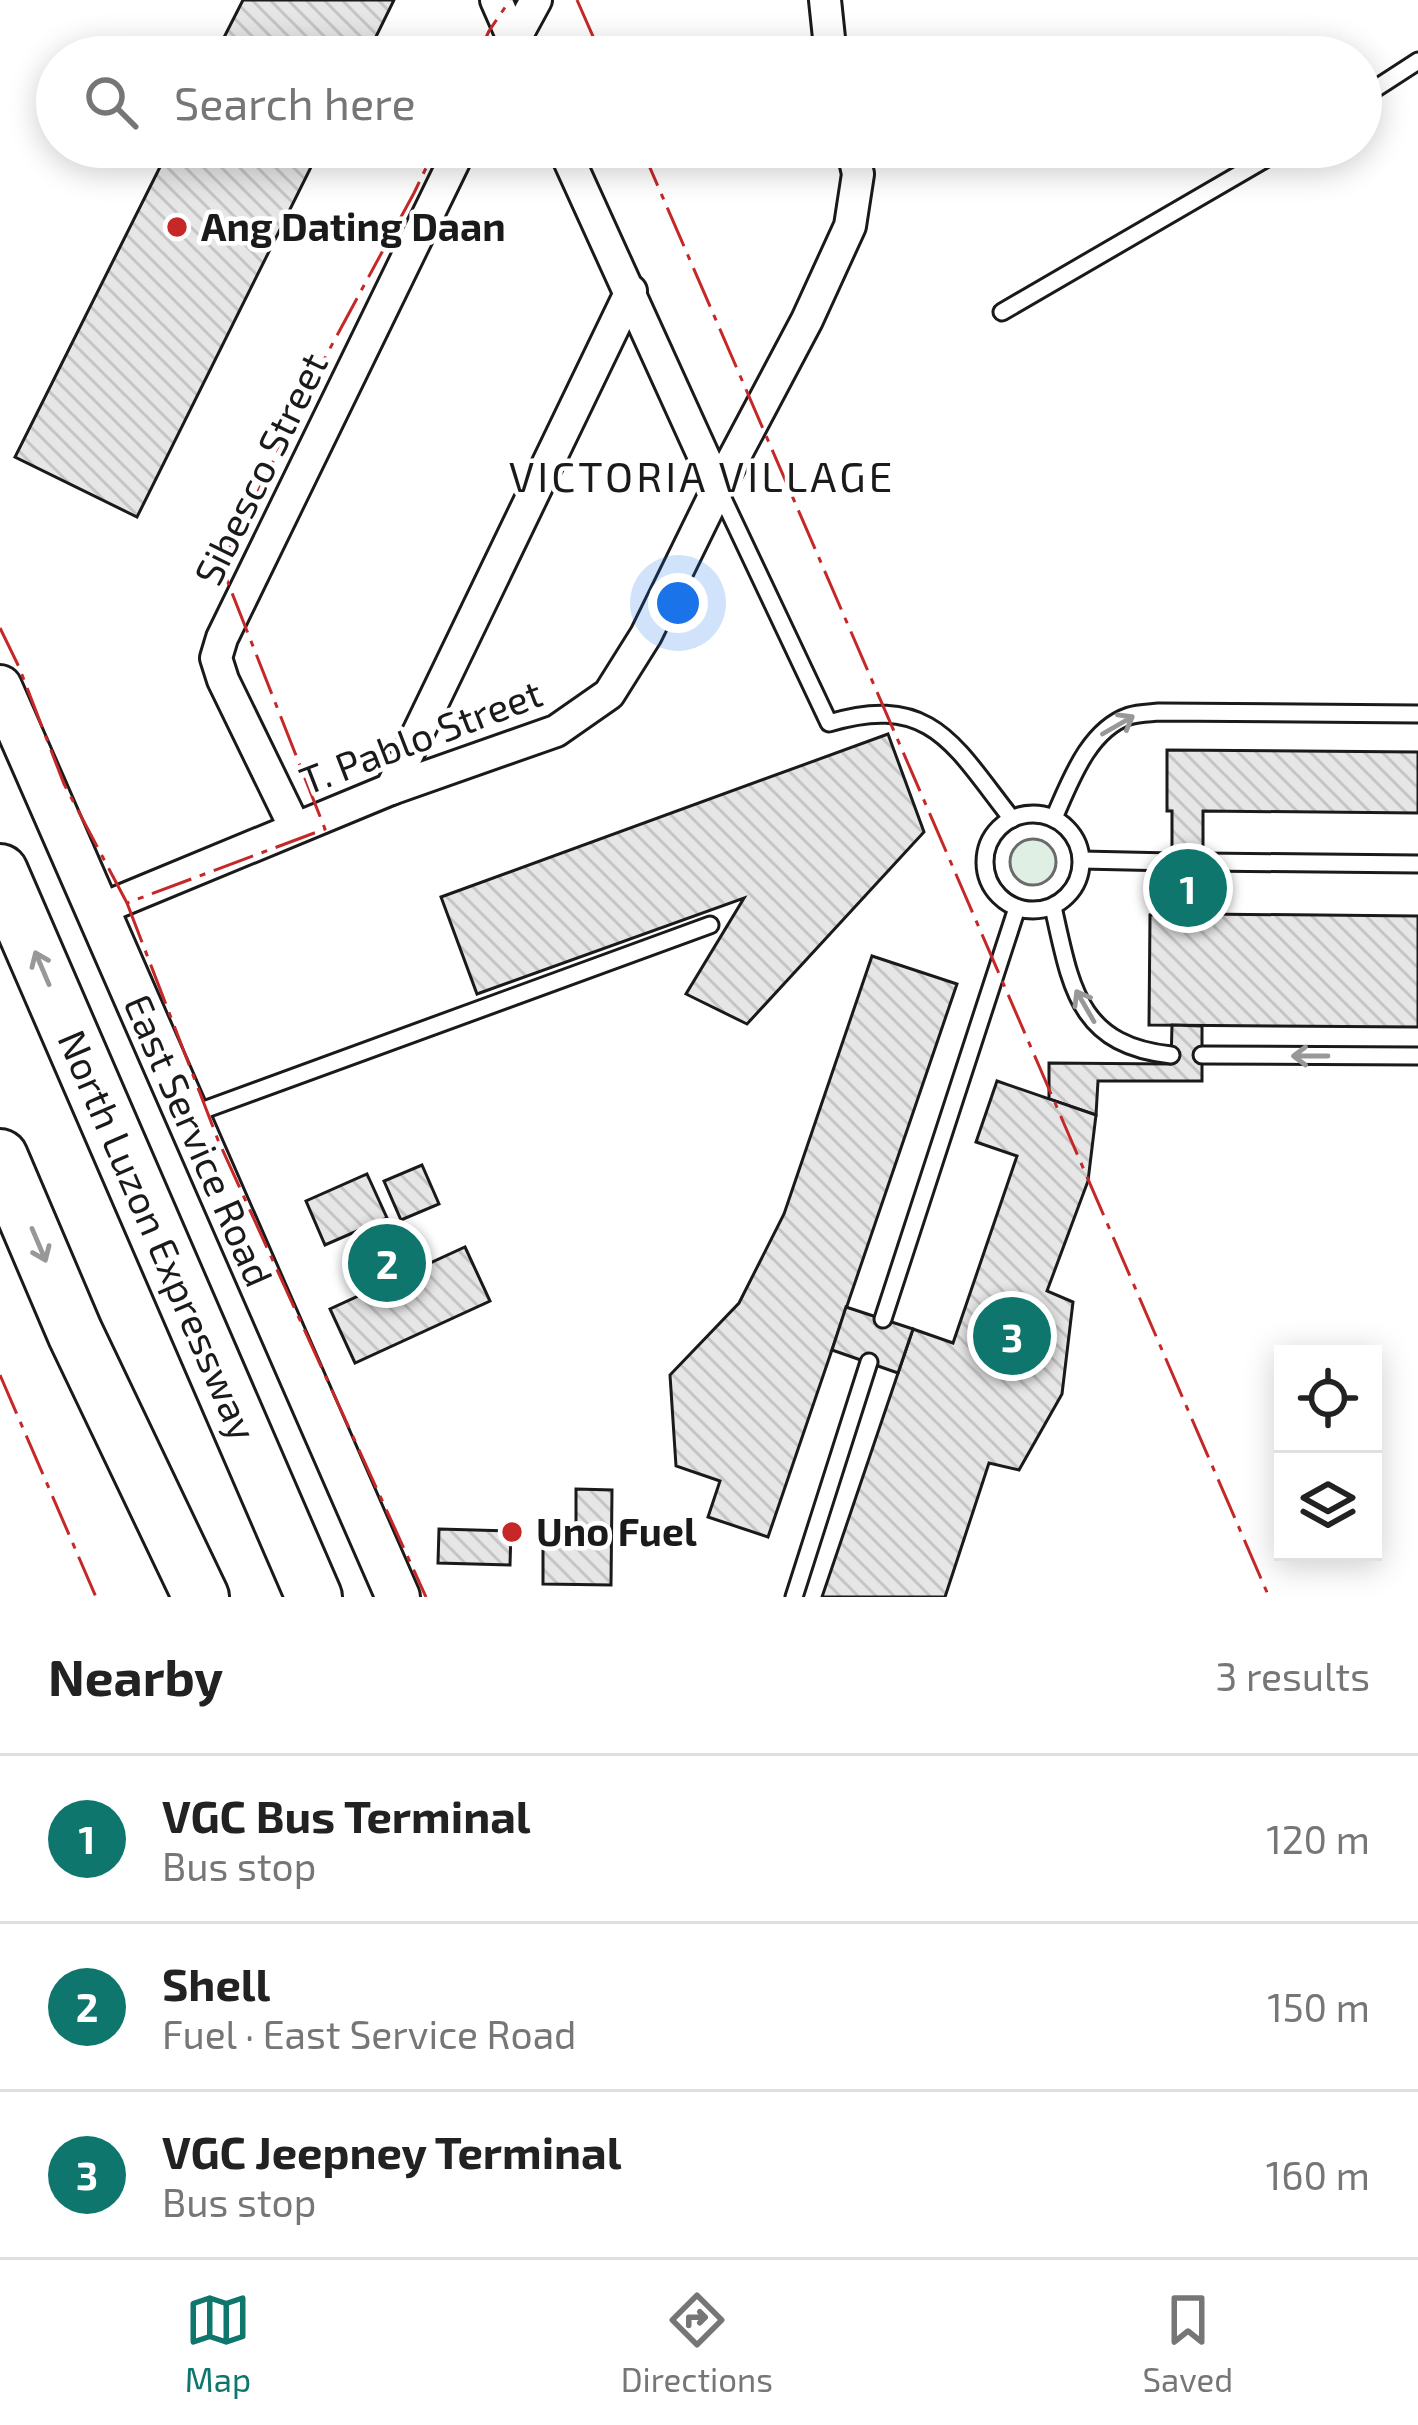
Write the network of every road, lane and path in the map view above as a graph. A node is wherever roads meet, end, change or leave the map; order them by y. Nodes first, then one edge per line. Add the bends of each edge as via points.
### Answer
1 (496, 0) edge
2 (536, 0) edge
3 (825, 0) edge
4 (508, 36) edge
5 (520, 36) edge
6 (829, 36) edge
7 (1418, 61) edge
8 (1382, 84) edge
9 (451, 168) edge
10 (573, 168) edge
11 (857, 168) edge
12 (1250, 168) edge
13 (631, 291) junction
14 (1003, 312) dead end
15 (718, 488) junction
16 (0, 687) edge
17 (1418, 714) edge
18 (391, 790) junction
19 (1054, 818) junction
20 (1012, 819) junction
21 (295, 828) junction
22 (1082, 860) junction
23 (1172, 862) dead end
24 (1203, 862) dead end
25 (1418, 864) edge
26 (0, 872) edge
27 (1053, 907) junction
28 (1017, 908) junction
29 (96, 910) junction
30 (710, 926) dead end
31 (1172, 1055) dead end
32 (1202, 1055) dead end
33 (1418, 1056) edge
34 (188, 1116) junction
35 (0, 1157) edge
36 (883, 1319) dead end
37 (75, 1333) junction
38 (868, 1362) dead end
39 (312, 1590) edge
40 (170, 1597) edge
41 (201, 1597) edge
42 (398, 1597) edge
43 (794, 1597) edge

1 - 4 street
2 - 5 street
3 - 6 street
7 - 8 lane
9 - 21 street, Sibesco Street via 216,658
10 - 13 street
11 - 15 street, T. Pablo Street via 850,226
12 - 14 lane
13 - 15 street
13 - 18 street
15 - 18 street, T. Pablo Street via 609,694 556,731
15 - 20 lane via 830,723 893,712 918,720 944,736
16 - 29 main road, East Service Road
19 -> 17 lane via 1089,748 1130,715
18 - 21 street, T. Pablo Street
19 - 20 lane
19 - 22 lane via 1069,829
20 - 28 lane via 985,857 992,888
21 - 29 street, T. Pablo Street
22 - 23 lane
22 - 27 lane via 1075,888
24 - 25 lane
39 -> 26 highway, North Luzon Expressway
27 - 28 lane
31 -> 27 lane via 1143,1052 1096,1024 1068,972
28 - 36 lane
29 - 34 main road, East Service Road
30 - 34 lane
33 -> 32 lane
34 - 42 main road, East Service Road
35 -> 37 highway
37 - 40 highway
37 - 41 highway
38 - 43 lane

